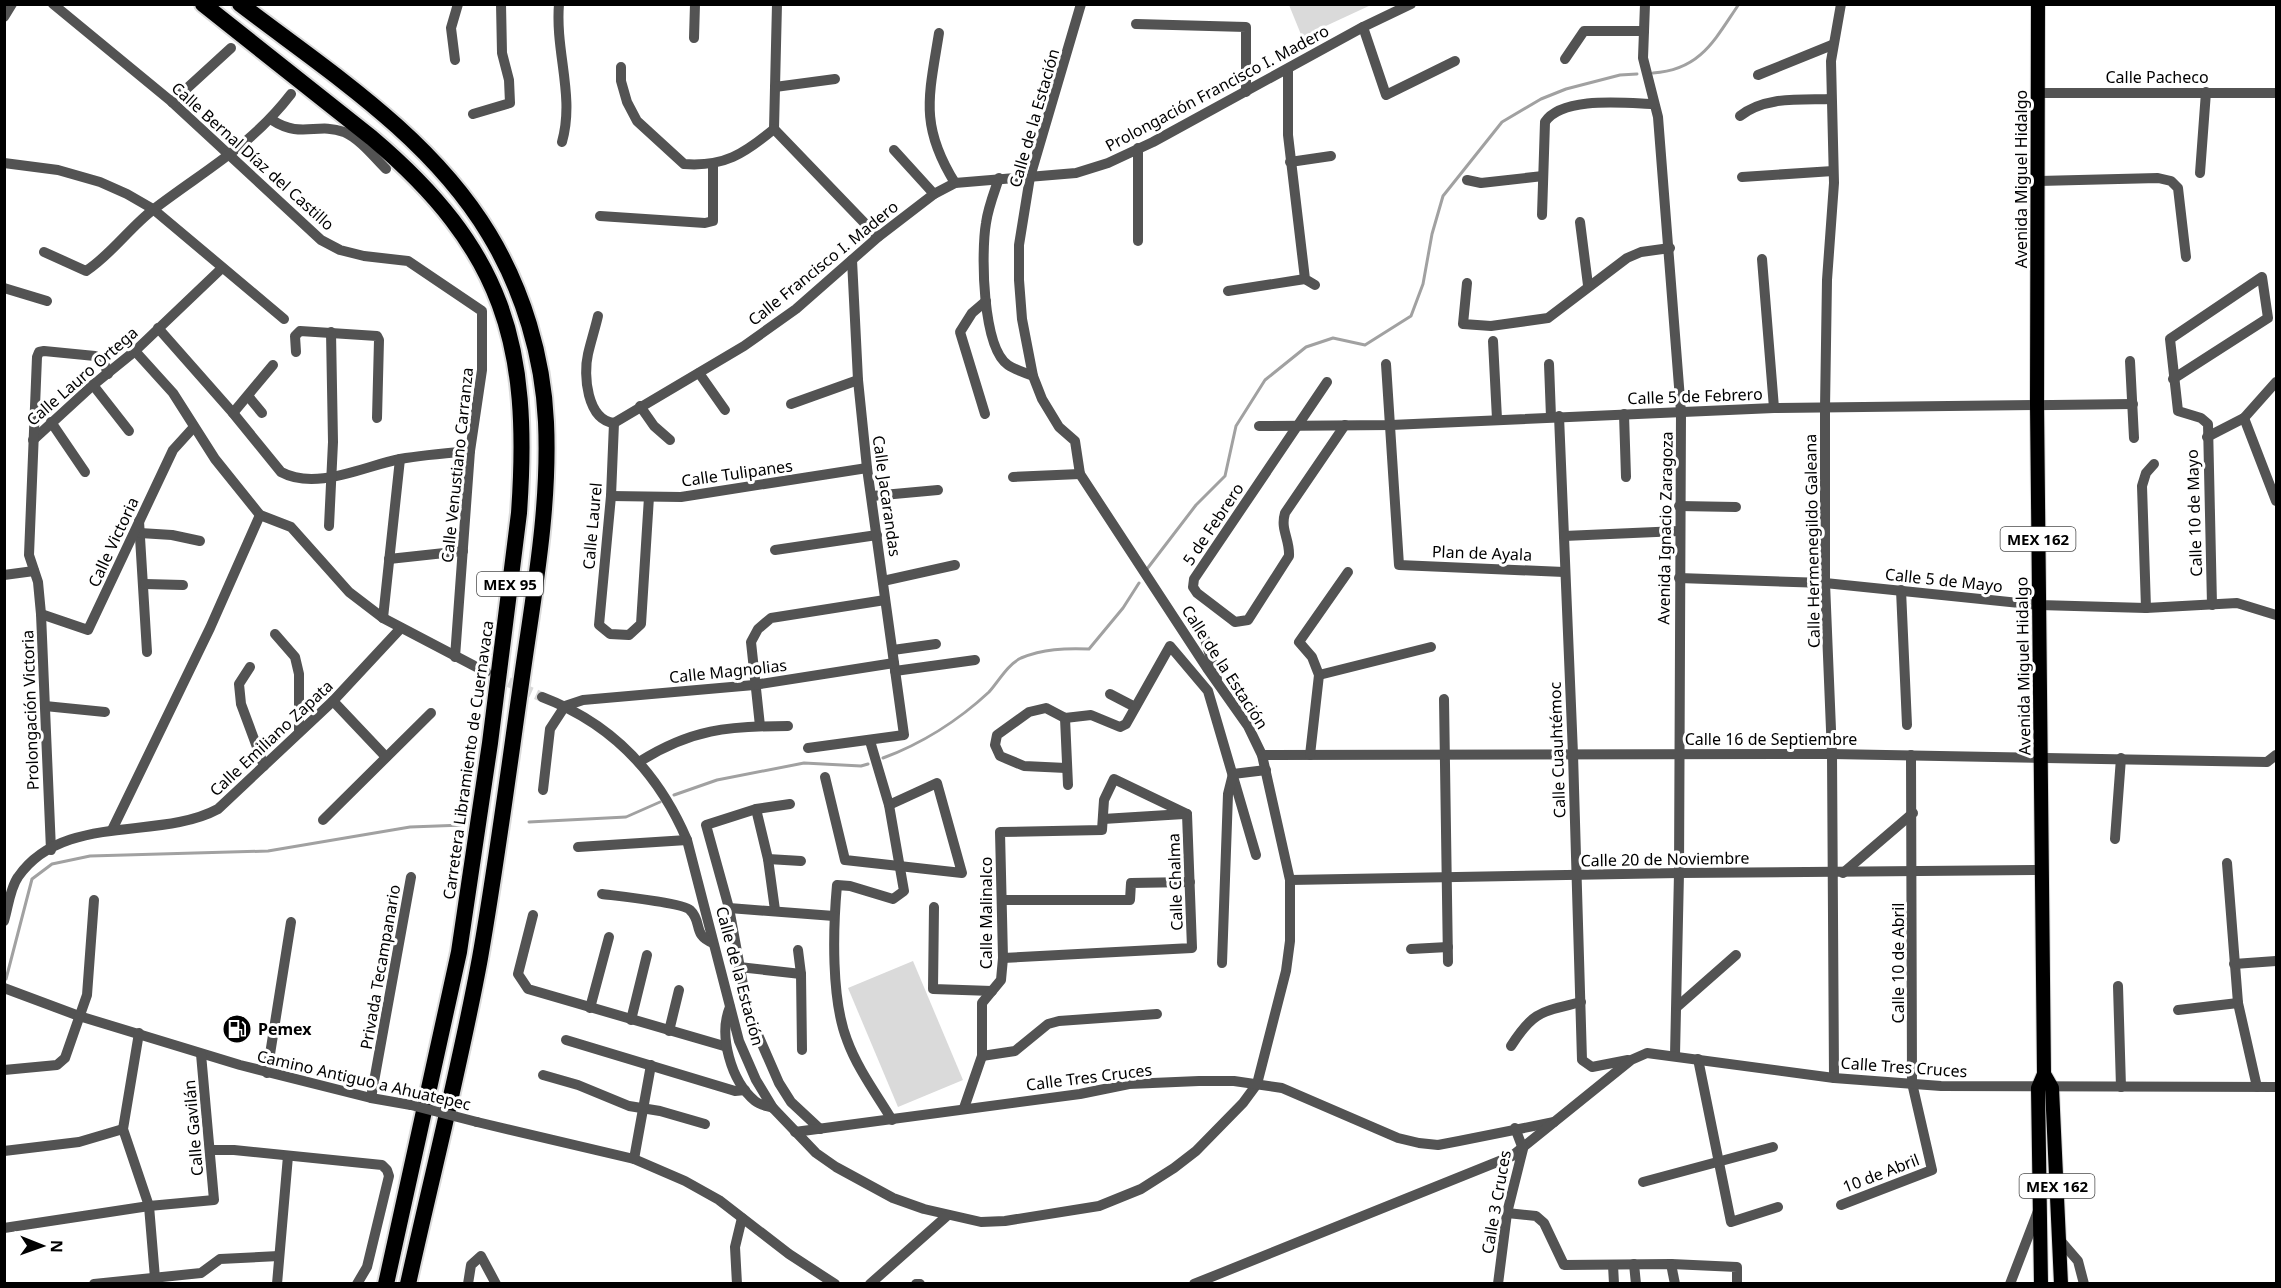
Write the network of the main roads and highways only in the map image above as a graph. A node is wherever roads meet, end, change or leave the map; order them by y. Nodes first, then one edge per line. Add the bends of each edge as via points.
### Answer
1 (203, 4) edge
2 (240, 4) edge
3 (2038, 4) edge
4 (2045, 1088) junction
5 (386, 1284) edge
6 (408, 1284) edge
7 (2041, 1284) edge
8 (2061, 1284) edge

1 - 5 highway, Carretera Libramiento de Cuernavaca / MEX 95 via 372,138 446,209 496,294 508,324 519,379 519,513 471,873 451,994
2 - 6 highway, MEX 95 via 413,140 464,198 489,233 516,288 541,374 546,421 544,516 512,745 480,957
3 - 4 main road, Avenida Miguel Hidalgo / MEX 162 via 2037,404
4 - 7 main road, Avenida Miguel Hidalgo / MEX 162
4 - 8 main road, Avenida Miguel Hidalgo / MEX 162

